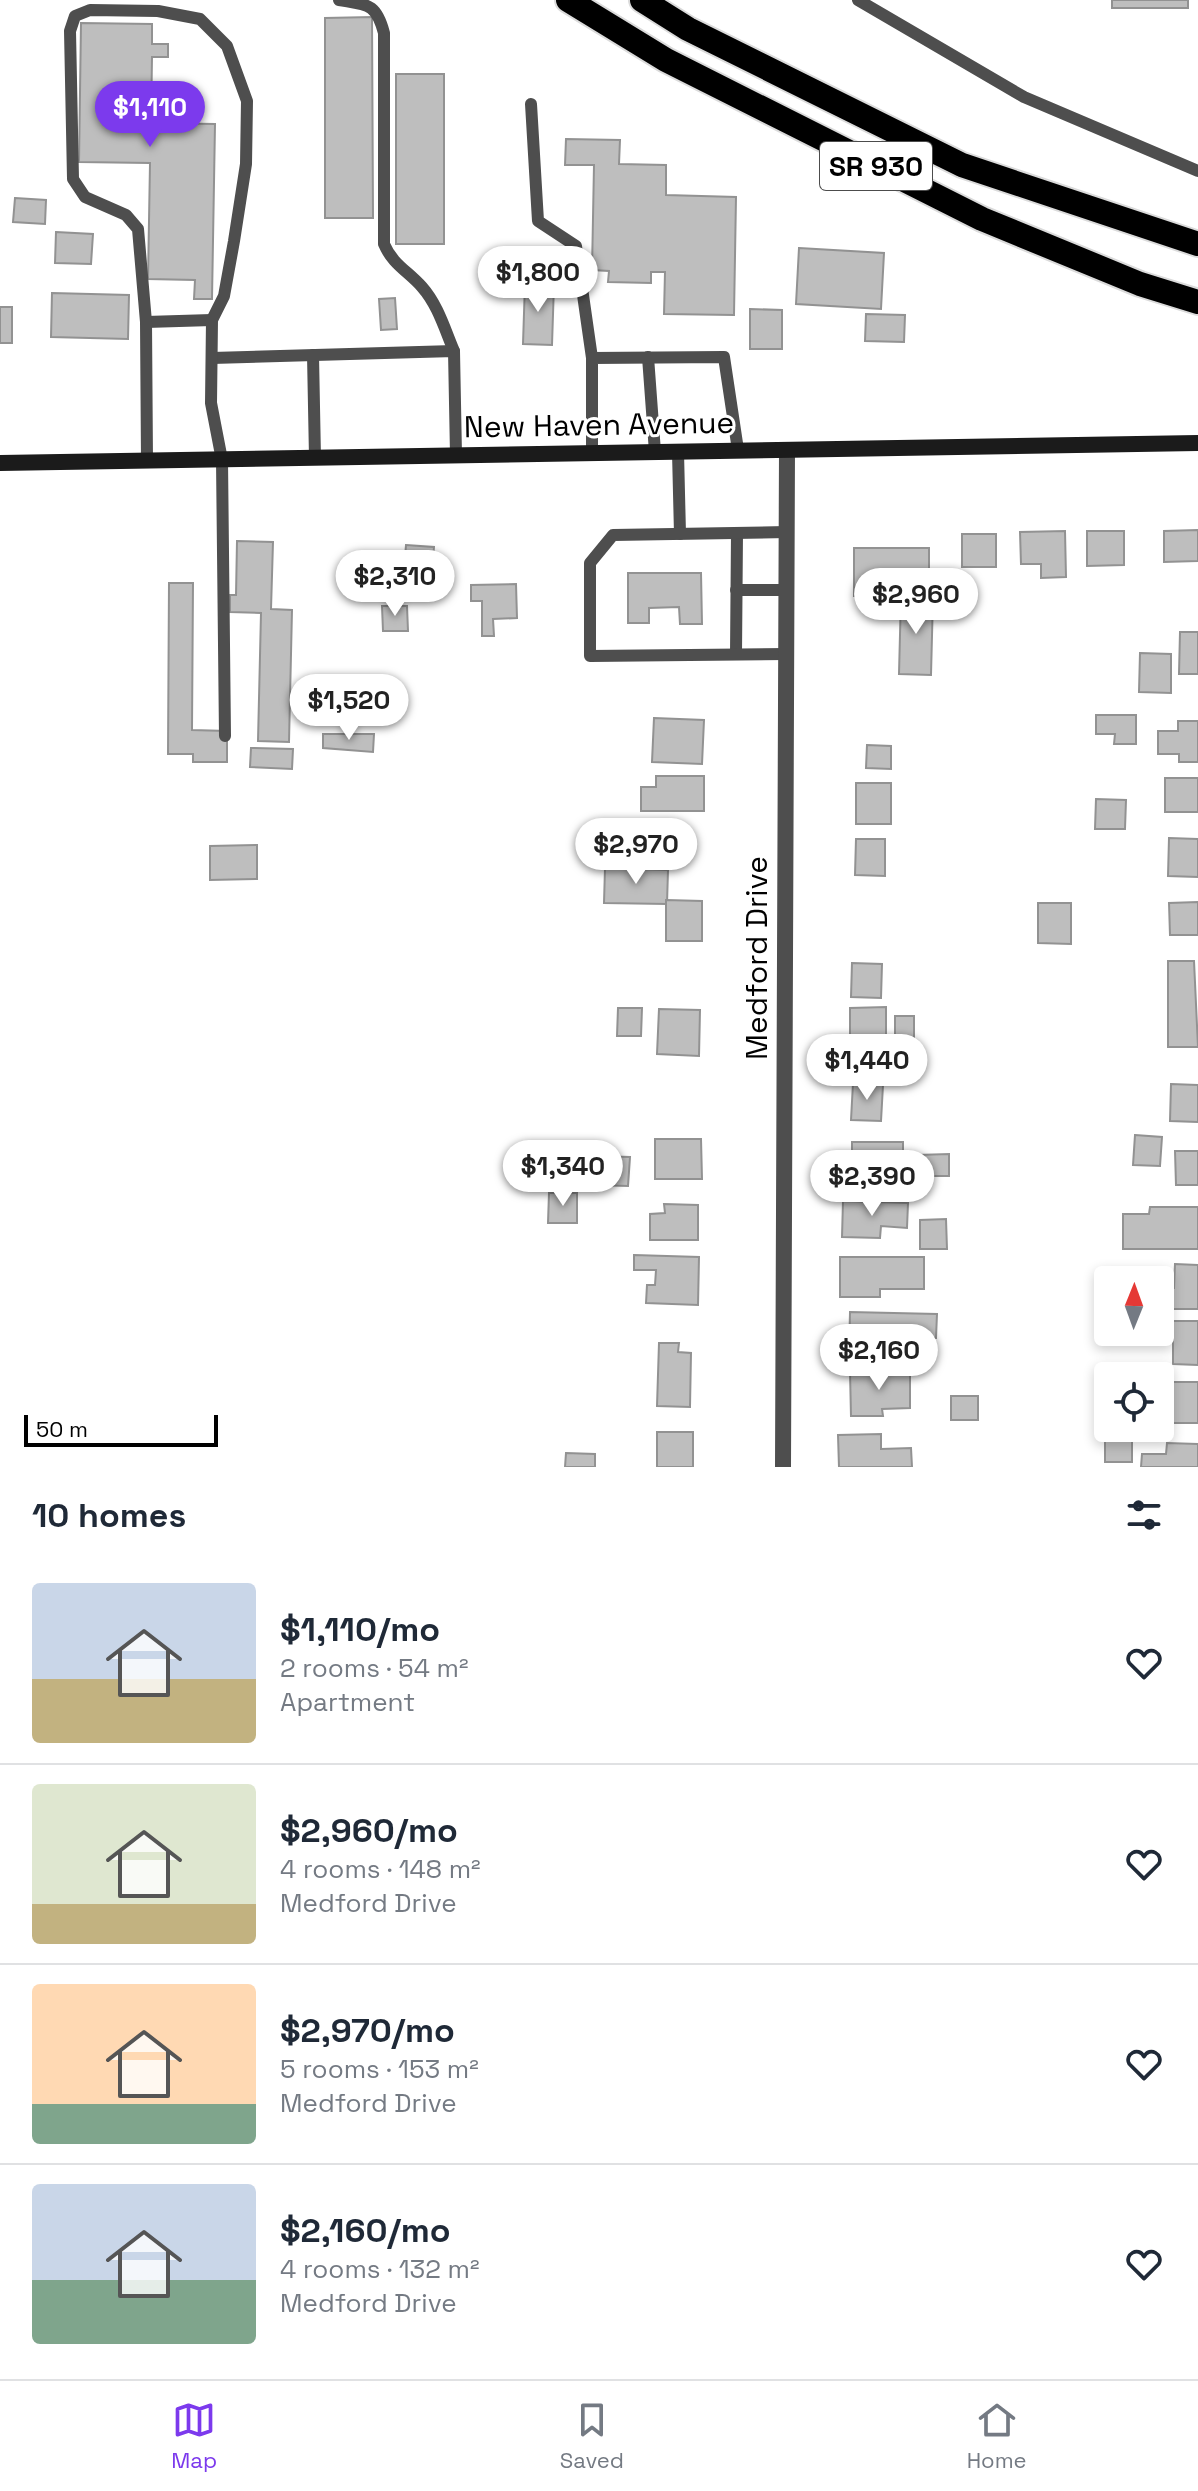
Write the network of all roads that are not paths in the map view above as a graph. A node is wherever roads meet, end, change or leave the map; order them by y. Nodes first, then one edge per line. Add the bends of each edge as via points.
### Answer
1 (339, 0) edge
2 (568, 0) edge
3 (642, 0) edge
4 (859, 0) edge
5 (531, 104) dead end
6 (1198, 171) edge
7 (1198, 244) edge
8 (1198, 302) edge
9 (212, 320) junction
10 (146, 322) junction
11 (454, 351) junction
12 (313, 355) junction
13 (648, 357) junction
14 (212, 358) junction
15 (592, 358) junction
16 (1198, 443) edge
17 (738, 450) junction
18 (787, 450) junction
19 (655, 452) junction
20 (678, 452) junction
21 (592, 453) junction
22 (456, 455) junction
23 (315, 458) junction
24 (222, 460) junction
25 (147, 461) junction
26 (0, 463) edge
27 (787, 532) junction
28 (737, 533) junction
29 (680, 534) junction
30 (736, 590) junction
31 (786, 590) junction
32 (736, 654) junction
33 (786, 654) junction
34 (225, 736) dead end
35 (783, 1467) edge

1 - 11 lane via 367,4 379,13 384,33 384,244 391,261 422,287
2 - 8 highway, SR 930 via 666,60 982,219 1140,284
3 - 7 highway, SR 930 via 688,29 962,165
4 - 6 lane via 1024,97
5 - 15 lane via 538,221 576,246
9 - 10 lane
9 - 10 lane via 224,296 246,164 247,101 227,46 200,19 158,11 90,10 75,16 70,31 73,179 85,197 126,215 138,229
9 - 14 lane
10 - 25 lane
11 - 12 lane
11 - 22 lane
12 - 14 lane
12 - 23 lane
13 - 15 lane
13 - 17 lane via 724,357
13 - 19 lane
14 - 24 lane via 211,403
15 - 21 lane
16 - 18 street, New Haven Avenue
17 - 18 street, New Haven Avenue
17 - 20 street, New Haven Avenue
18 - 27 street, Medford Drive
19 - 20 street, New Haven Avenue
19 - 21 street, New Haven Avenue
20 - 29 lane
21 - 22 street, New Haven Avenue
22 - 23 street, New Haven Avenue
23 - 24 street, New Haven Avenue
24 - 25 street, New Haven Avenue
24 - 34 lane
25 - 26 street, New Haven Avenue
27 - 28 lane
27 - 31 street, Medford Drive
28 - 29 lane
28 - 30 lane
29 - 32 lane via 613,535 590,563 590,656
30 - 31 lane
30 - 32 lane
31 - 33 street, Medford Drive
32 - 33 lane
33 - 35 street, Medford Drive

